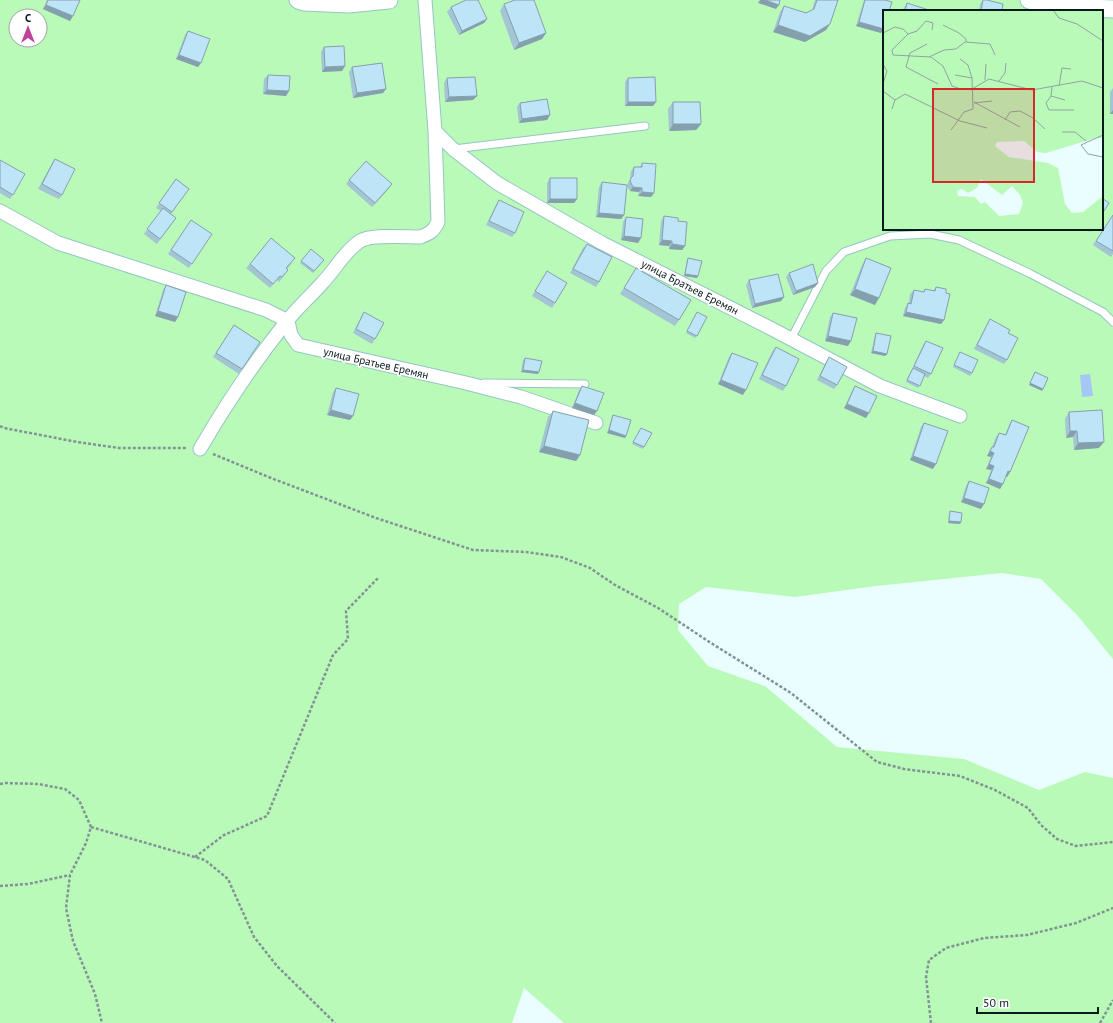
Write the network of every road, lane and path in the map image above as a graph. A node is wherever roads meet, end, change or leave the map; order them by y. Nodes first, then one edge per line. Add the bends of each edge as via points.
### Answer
1 (298, 0) edge
2 (389, 0) edge
3 (425, 0) edge
4 (1029, 0) edge
5 (1113, 9) edge
6 (645, 126) dead end
7 (436, 131) junction
8 (454, 149) junction
9 (0, 211) edge
10 (288, 320) junction
11 (1113, 322) edge
12 (791, 339) junction
13 (466, 382) junction
14 (585, 384) dead end
15 (960, 416) dead end
16 (596, 423) dead end
17 (0, 426) edge
18 (200, 449) junction
19 (378, 577) dead end
20 (0, 784) edge
21 (91, 827) junction
22 (1113, 842) edge
23 (195, 857) junction
24 (70, 875) junction
25 (0, 886) edge
26 (1113, 908) edge
27 (1113, 1000) edge
28 (102, 1023) edge
29 (335, 1023) edge
30 (931, 1023) edge
31 (1100, 1023) edge

1 - 2 street via 348,4
3 - 7 street
4 - 5 street
6 - 8 lane
7 - 8 street, улица Братьев Еремян
7 - 10 street via 438,222 435,229 420,237 372,237 361,240 345,254
8 - 12 street, улица Братьев Еремян via 497,183 602,243
9 - 10 street via 58,243 266,310
10 - 13 street, улица Братьев Еремян via 291,335 298,345
10 - 18 street via 254,364
11 - 12 lane via 1103,312 959,240 930,234 890,236 844,252 826,272
12 - 15 street, улица Братьев Еремян via 880,386
13 - 14 lane
13 - 16 street, улица Братьев Еремян via 521,397
17 - 18 path via 119,448
18 - 22 path via 376,518 473,550 526,552 561,557 590,568 791,692 877,762 904,769 960,776 995,790 1028,808 1041,825 1057,839 1076,846
19 - 23 path via 346,611 348,639 333,655 267,816 224,835
20 - 21 path via 38,784 65,789 79,800
21 - 23 path
21 - 24 path
23 - 29 path via 205,860 228,879 254,937 277,966
24 - 25 path via 28,884
24 - 28 path via 66,908 73,941 95,994
26 - 30 path via 1076,923 1027,935 984,938 946,948 929,960 926,977
27 - 31 path

